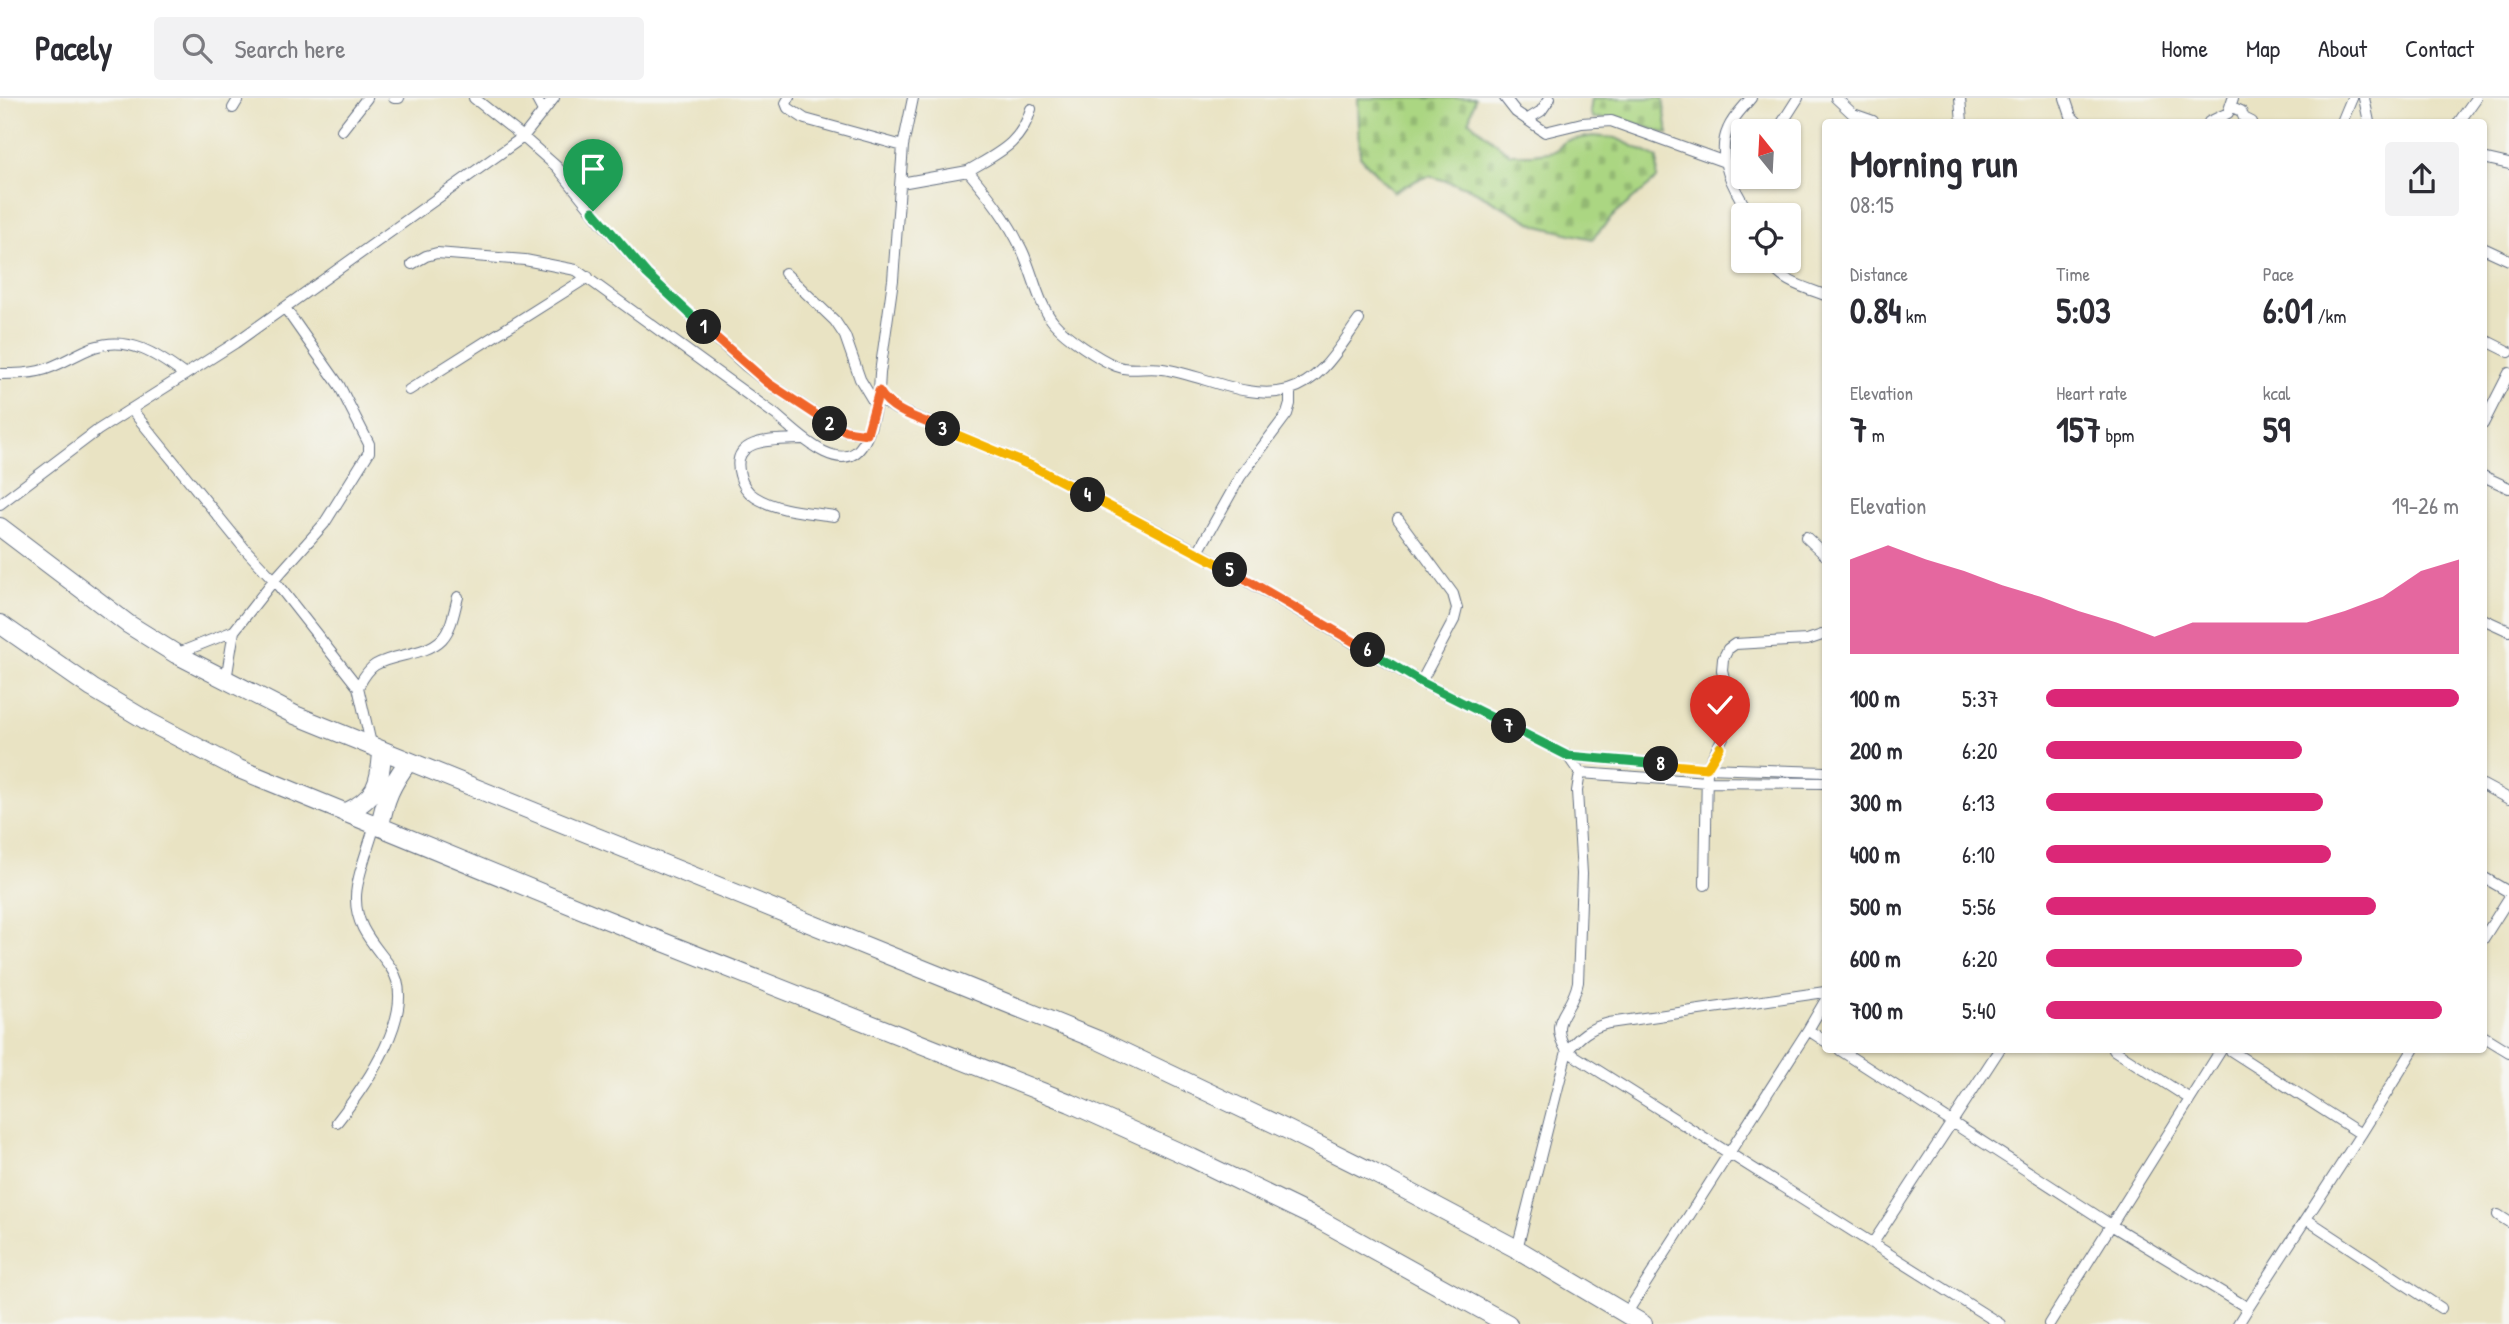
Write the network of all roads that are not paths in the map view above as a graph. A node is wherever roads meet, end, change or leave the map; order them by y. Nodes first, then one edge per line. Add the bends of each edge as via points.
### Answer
1 (239, 98) edge
2 (367, 98) edge
3 (474, 98) edge
4 (536, 98) edge
5 (554, 98) edge
6 (789, 98) edge
7 (913, 98) edge
8 (1505, 98) edge
9 (1550, 98) edge
10 (1751, 98) edge
11 (1798, 98) edge
12 (1836, 98) edge
13 (1960, 98) edge
14 (2066, 98) edge
15 (2352, 98) edge
16 (2364, 98) edge
17 (2476, 98) edge
18 (2232, 103) edge
19 (233, 108) dead end
20 (1031, 109) dead end
21 (543, 111) junction
22 (1528, 119) junction
23 (1785, 119) edge
24 (1867, 119) edge
25 (1962, 119) edge
26 (2074, 119) edge
27 (2217, 119) edge
28 (2246, 119) edge
29 (2343, 119) edge
30 (2368, 119) edge
31 (2461, 119) edge
32 (342, 130) dead end
33 (523, 137) junction
34 (903, 146) junction
35 (2487, 159) edge
36 (1724, 162) junction
37 (2509, 164) edge
38 (968, 171) junction
39 (901, 183) junction
40 (1743, 203) edge
41 (2487, 250) edge
42 (2509, 260) edge
43 (412, 264) dead end
44 (785, 273) dead end
45 (1780, 273) edge
46 (588, 277) junction
47 (1822, 294) edge
48 (285, 307) junction
49 (1359, 320) dead end
50 (2487, 341) edge
51 (2509, 352) edge
52 (2509, 373) edge
53 (0, 374) edge
54 (184, 375) junction
55 (409, 390) dead end
56 (1290, 390) junction
57 (879, 391) junction
58 (876, 404) junction
59 (131, 409) junction
60 (2487, 416) edge
61 (867, 434) junction
62 (802, 439) junction
63 (2487, 478) edge
64 (2509, 488) edge
65 (0, 503) edge
66 (834, 516) dead end
67 (1398, 519) dead end
68 (0, 527) edge
69 (1806, 537) dead end
70 (1199, 552) junction
71 (1822, 552) edge
72 (274, 580) junction
73 (458, 597) dead end
74 (2487, 621) edge
75 (0, 624) edge
76 (233, 631) junction
77 (2509, 631) edge
78 (1822, 635) edge
79 (176, 654) junction
80 (226, 680) junction
81 (1421, 682) junction
82 (358, 687) junction
83 (377, 750) junction
84 (1568, 756) junction
85 (408, 762) junction
86 (1707, 768) junction
87 (1822, 772) edge
88 (1580, 773) junction
89 (1707, 782) junction
90 (1822, 783) edge
91 (2487, 787) edge
92 (2509, 799) edge
93 (345, 813) junction
94 (377, 825) junction
95 (2487, 879) edge
96 (1705, 885) dead end
97 (2509, 892) edge
98 (2509, 898) edge
99 (2487, 933) edge
100 (1822, 992) edge
101 (1822, 1006) edge
102 (1808, 1030) junction
103 (2487, 1038) edge
104 (1822, 1039) edge
105 (1567, 1051) junction
106 (2509, 1052) edge
107 (1845, 1053) edge
108 (1997, 1053) edge
109 (2119, 1053) edge
110 (2219, 1053) edge
111 (2235, 1053) edge
112 (2411, 1053) edge
113 (2190, 1099) junction
114 (337, 1122) dead end
115 (1954, 1122) junction
116 (2361, 1134) junction
117 (1730, 1154) junction
118 (2498, 1215) dead end
119 (2306, 1219) junction
120 (2509, 1222) edge
121 (2111, 1225) junction
122 (1873, 1243) junction
123 (1517, 1249) junction
124 (2248, 1308) junction
125 (2441, 1308) dead end
126 (1626, 1314) junction
127 (1508, 1324) edge
128 (1643, 1324) edge
129 (2000, 1324) edge
130 (2049, 1324) edge
131 (2238, 1324) edge

1 - 19 street
2 - 32 street
3 - 33 street
4 - 21 street
5 - 21 street
6 - 34 street via 788,108 805,119
7 - 34 street
8 - 22 street via 1516,113
9 - 22 street
10 - 36 street via 1727,130
11 - 23 street
12 - 24 street via 1853,114
13 - 25 street
14 - 26 street
15 - 29 street
16 - 30 street
17 - 31 street
18 - 27 street
18 - 28 street
20 - 38 street via 1016,138
21 - 33 street
22 - 36 street via 1545,132 1611,121
33 - 48 street
33 - 61 street via 557,167 647,274 746,366 831,424
34 - 39 street
35 - 37 street
36 - 40 street
38 - 39 street
38 - 56 street via 1011,228 1045,308 1067,335 1122,367 1176,371 1253,392
39 - 57 street
41 - 42 street
43 - 46 street via 437,253 525,260 567,267
44 - 58 street via 835,321 845,336 859,379
45 - 47 street
46 - 55 street
46 - 62 street
48 - 54 street
48 - 72 street via 339,385 369,443 369,452 324,524
49 - 56 street via 1328,365
50 - 51 street
52 - 60 street
53 - 54 street via 41,371 109,344 151,351
54 - 59 street
56 - 70 street via 1287,414 1241,477
57 - 58 street
57 - 70 street via 896,409 1032,466
58 - 61 street
59 - 65 street
59 - 72 street
61 - 62 street via 863,445 845,456 831,455
62 - 66 street via 751,445 741,454 741,480 748,492 771,505
63 - 64 street
67 - 81 street via 1453,594 1457,608
68 - 79 highway via 89,596
69 - 71 street
70 - 81 street
72 - 76 street
72 - 82 street
73 - 82 street via 443,638 372,667
74 - 77 street
75 - 93 highway via 149,722 239,769
76 - 79 street
76 - 80 street
78 - 86 street via 1807,640 1746,642 1728,649 1722,670 1731,722
79 - 80 highway
80 - 83 highway
81 - 84 street
82 - 83 street
83 - 85 highway
83 - 93 highway via 379,783 361,805
84 - 86 street
84 - 88 street
85 - 94 highway via 393,782
85 - 123 highway via 1098,1040 1288,1130
86 - 87 street
86 - 89 street
88 - 89 street
88 - 105 street via 1578,982 1557,1029
89 - 90 street
89 - 96 street
91 - 92 street
93 - 94 highway
94 - 114 street via 356,898 361,926 400,984 398,1004 381,1057
94 - 127 highway via 1070,1103 1320,1220
95 - 97 street
98 - 99 street
100 - 105 street via 1609,1023 1592,1027
101 - 102 street
102 - 104 street
102 - 117 street
103 - 106 street
105 - 117 street
105 - 123 street
107 - 115 street
108 - 115 street
109 - 113 street
110 - 113 street
111 - 116 street
112 - 116 street
113 - 121 street
115 - 121 street
115 - 122 street
116 - 119 street
117 - 122 street
117 - 126 street
118 - 120 street
119 - 124 street
119 - 125 street
121 - 124 street
121 - 130 street
122 - 129 street
123 - 126 highway
124 - 131 street
126 - 128 highway

